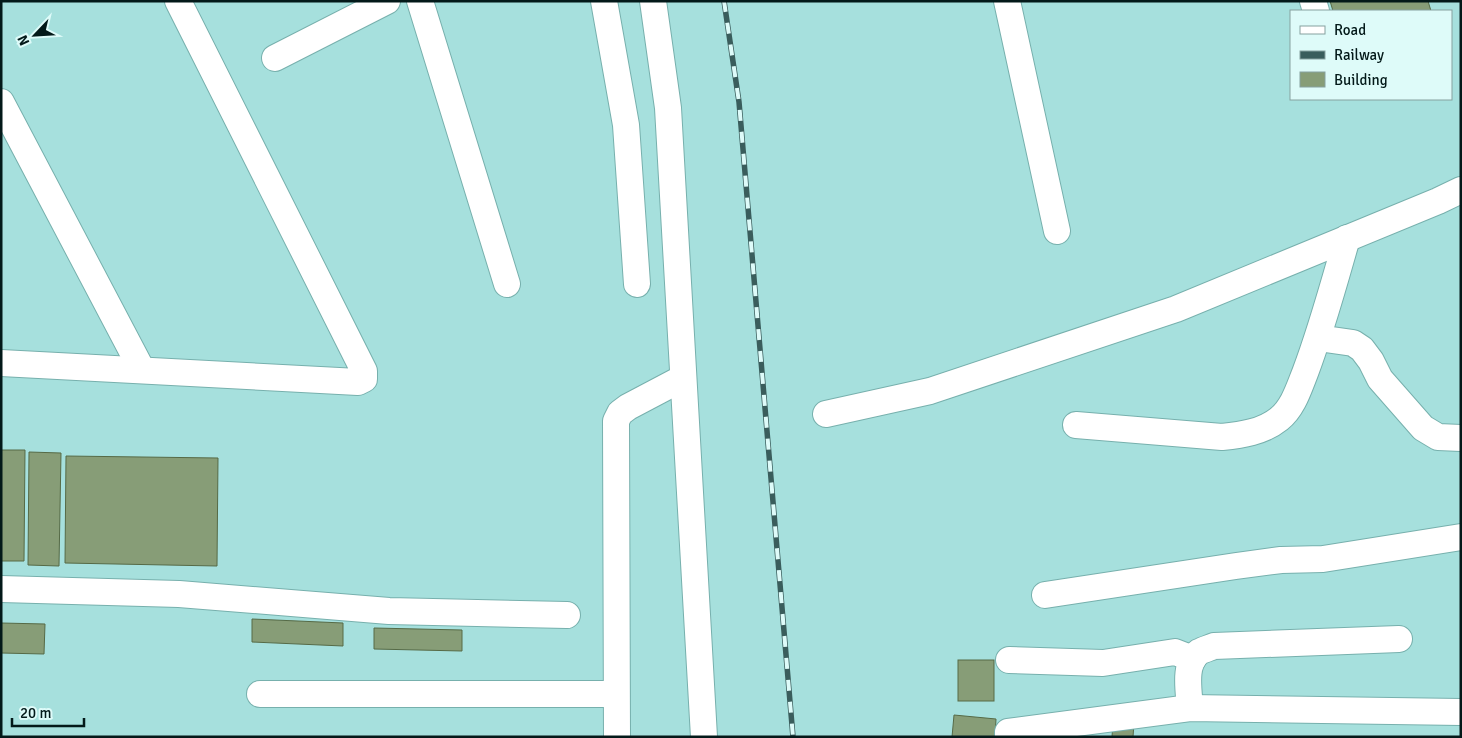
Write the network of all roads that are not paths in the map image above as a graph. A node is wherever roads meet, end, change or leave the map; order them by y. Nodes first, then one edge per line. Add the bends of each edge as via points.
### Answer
1 (178, 1) edge
2 (420, 1) edge
3 (604, 1) edge
4 (653, 1) edge
5 (1007, 1) edge
6 (382, 2) edge
7 (275, 58) dead end
8 (1, 102) edge
9 (1461, 190) edge
10 (1057, 231) dead end
11 (1347, 238) junction
12 (507, 284) dead end
13 (637, 284) dead end
14 (1318, 338) junction
15 (1, 363) edge
16 (142, 370) junction
17 (683, 378) junction
18 (826, 414) dead end
19 (1076, 424) dead end
20 (1461, 438) edge
21 (1461, 537) edge
22 (1, 589) edge
23 (1045, 595) dead end
24 (568, 615) dead end
25 (1399, 639) dead end
26 (1192, 659) junction
27 (1010, 660) dead end
28 (260, 694) dead end
29 (616, 694) junction
30 (1190, 708) junction
31 (1461, 712) edge
32 (616, 737) edge
33 (704, 737) edge
34 (1008, 737) edge

1 - 16 street via 364,371 364,379 358,382
2 - 12 street
3 - 13 street via 626,125
4 - 17 street via 668,108
5 - 10 street
6 - 7 street
8 - 16 street
9 - 11 street
11 - 14 street
11 - 18 street via 1158,315 930,392
14 - 19 street via 1294,399 1280,419 1263,428 1222,437
14 - 20 street via 1352,343 1362,349 1380,379 1423,428 1438,437
15 - 16 street
17 - 29 street via 628,407 616,421
17 - 33 street
21 - 23 street via 1323,559 1281,560
22 - 24 street via 178,594 389,611
25 - 26 street via 1214,646
26 - 27 street via 1175,652 1103,664
26 - 30 street via 1189,667
28 - 29 street
29 - 32 street
30 - 31 street
30 - 34 street via 1008,732

